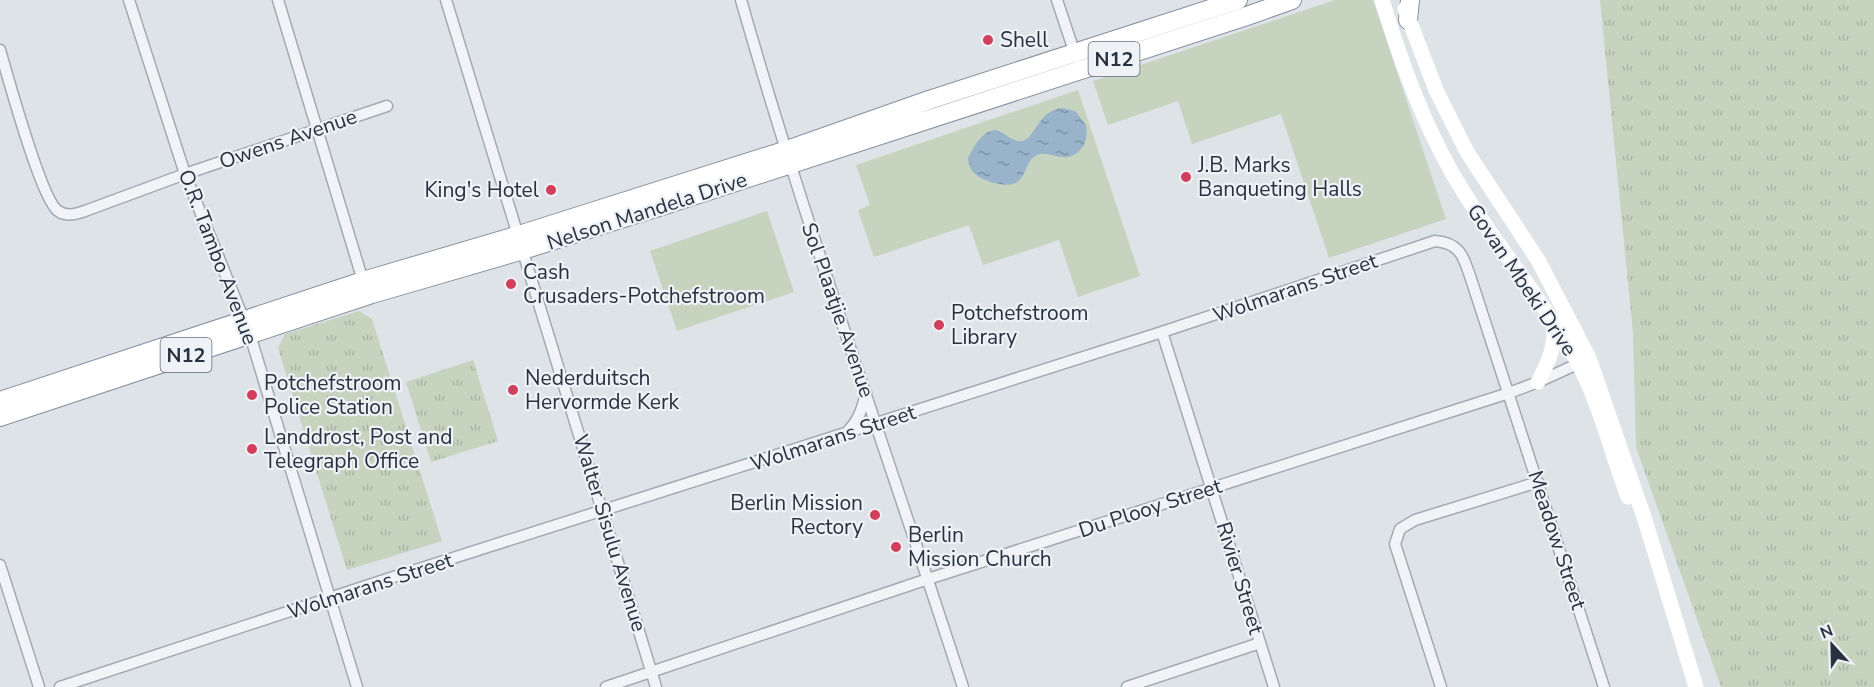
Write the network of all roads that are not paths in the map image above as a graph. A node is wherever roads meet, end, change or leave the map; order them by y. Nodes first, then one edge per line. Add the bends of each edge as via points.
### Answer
1 (129, 0) edge
2 (278, 0) edge
3 (446, 0) edge
4 (741, 0) edge
5 (1057, 0) edge
6 (1238, 0) edge
7 (1292, 0) edge
8 (1382, 0) edge
9 (1403, 0) edge
10 (1410, 0) edge
11 (1408, 20) junction
12 (0, 50) edge
13 (1074, 52) junction
14 (1080, 70) junction
15 (387, 105) dead end
16 (316, 129) junction
17 (789, 157) junction
18 (185, 174) junction
19 (521, 243) junction
20 (363, 281) junction
21 (1554, 321) junction
22 (247, 328) junction
23 (1162, 332) junction
24 (1584, 361) junction
25 (1538, 382) junction
26 (866, 393) junction
27 (1509, 393) junction
28 (0, 401) edge
29 (0, 417) edge
30 (877, 424) junction
31 (842, 436) junction
32 (1538, 482) junction
33 (1211, 488) junction
34 (603, 512) junction
35 (0, 565) edge
36 (928, 579) junction
37 (330, 598) junction
38 (1260, 643) junction
39 (652, 673) junction
40 (39, 687) edge
41 (60, 687) edge
42 (357, 687) edge
43 (606, 687) edge
44 (656, 687) edge
45 (963, 687) edge
46 (1127, 687) edge
47 (1274, 687) edge
48 (1441, 687) edge
49 (1604, 687) edge
50 (1696, 687) edge

1 - 18 street, O.R. Tambo Avenue
2 - 16 street
3 - 19 street, Walter Sisulu Avenue
4 - 17 street, Sol Plaatjie Avenue
5 - 13 street
6 - 13 highway, Nelson Mandela Drive / N12
7 - 14 highway, Nelson Mandela Drive / N12
8 - 21 main road, Govan Mbeki Drive via 1433,139 1467,197
9 - 11 main road, Govan Mbeki Drive
10 - 11 highway
11 - 24 main road, Govan Mbeki Drive via 1436,90 1467,152 1538,260
12 - 18 street, Owens Avenue via 43,186 60,212 76,214
13 - 14 street
13 - 17 highway, Nelson Mandela Drive / N12
14 - 17 highway, Nelson Mandela Drive / N12
15 - 16 street, Owens Avenue
16 - 18 street, Owens Avenue
16 - 20 street
17 - 19 highway, Nelson Mandela Drive / N12
17 - 26 street, Sol Plaatjie Avenue
18 - 22 street, O.R. Tambo Avenue
19 - 20 highway, Nelson Mandela Drive / N12
19 - 22 highway, Nelson Mandela Drive / N12 via 372,294
19 - 34 street, Walter Sisulu Avenue
20 - 22 highway, Nelson Mandela Drive / N12
21 - 24 main road, Govan Mbeki Drive
21 - 25 main road via 1551,356
22 - 28 highway, Nelson Mandela Drive / N12
22 - 29 highway, Nelson Mandela Drive / N12
22 - 37 street, O.R. Tambo Avenue
23 - 27 street, Wolmarans Street via 1425,243 1446,242 1458,249 1464,260
23 - 30 street, Wolmarans Street
23 - 33 street, Rivier Street
24 - 25 street, Du Plooy Street
24 - 50 main road, Govan Mbeki Drive via 1621,446
25 - 27 street, Du Plooy Street
26 - 30 street, Sol Plaatjie Avenue
26 - 31 street via 862,411
27 - 32 street, Meadow Street
27 - 33 street, Du Plooy Street
30 - 31 street, Wolmarans Street
30 - 36 street, Sol Plaatjie Avenue
31 - 34 street, Wolmarans Street
32 - 48 street via 1426,516 1407,524 1397,535 1395,544
32 - 49 street, Meadow Street
33 - 36 street, Du Plooy Street
33 - 38 street, Rivier Street
34 - 37 street, Wolmarans Street
34 - 39 street, Walter Sisulu Avenue
35 - 40 street
36 - 39 street, Du Plooy Street
36 - 45 street, Sol Plaatjie Avenue
37 - 41 street, Wolmarans Street
37 - 42 street, O.R. Tambo Avenue
38 - 46 street
38 - 47 street, Rivier Street
39 - 43 street, Du Plooy Street
39 - 44 street, Walter Sisulu Avenue

